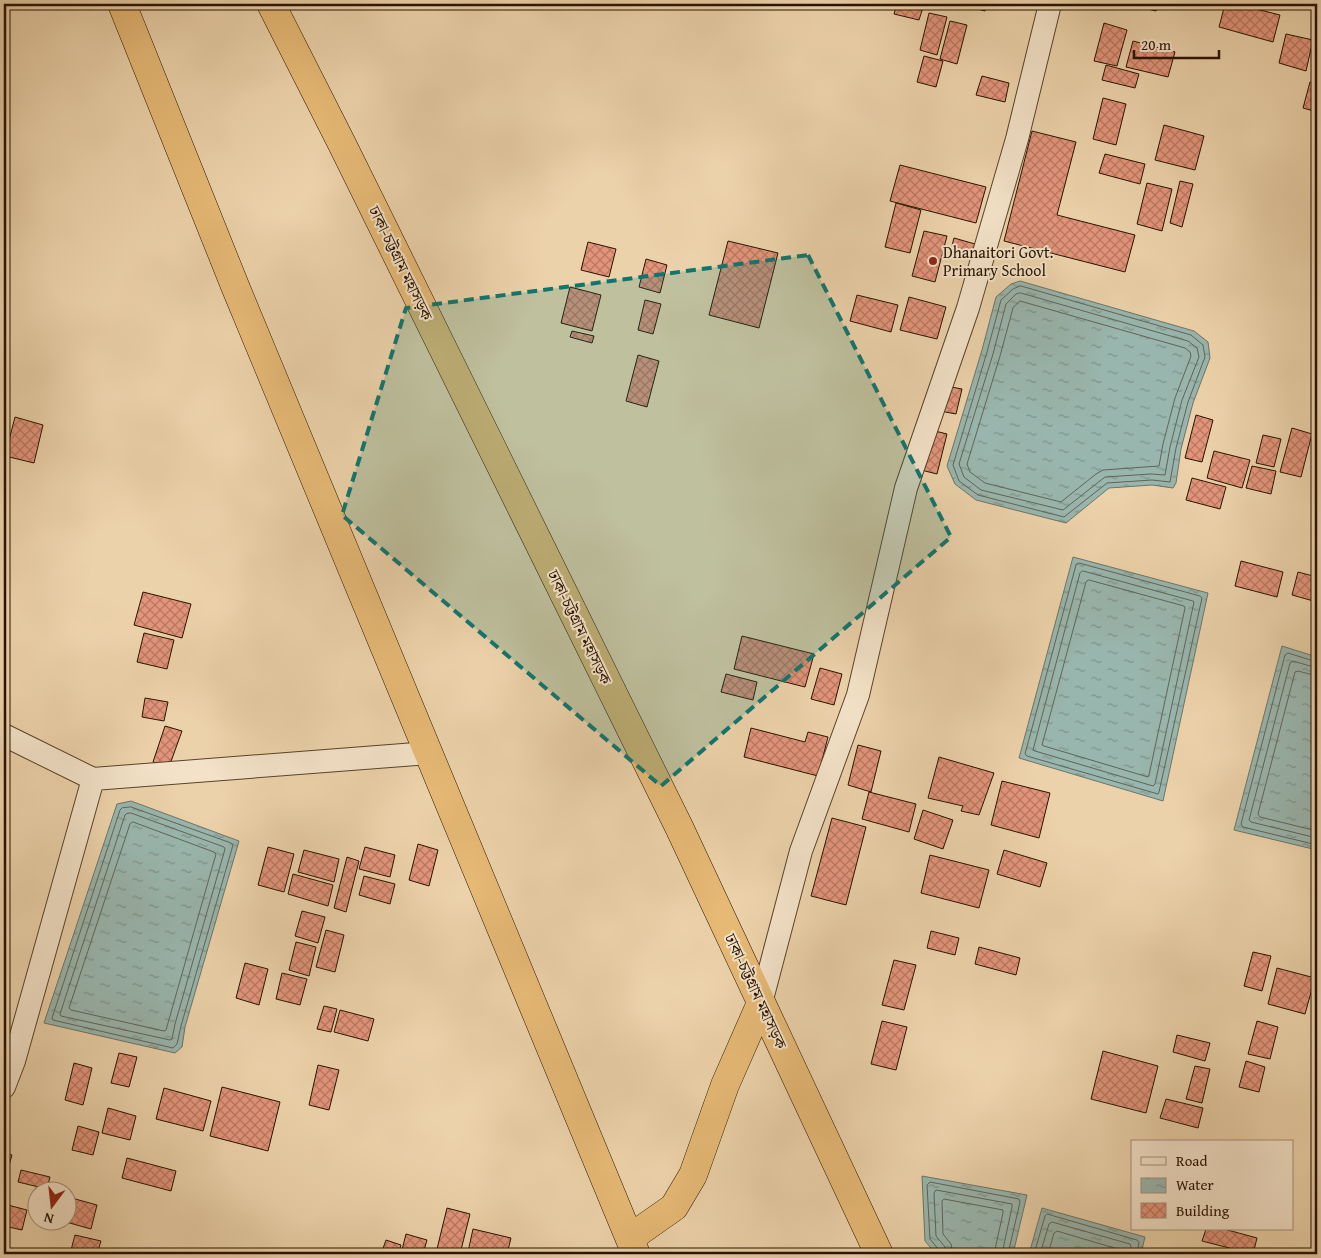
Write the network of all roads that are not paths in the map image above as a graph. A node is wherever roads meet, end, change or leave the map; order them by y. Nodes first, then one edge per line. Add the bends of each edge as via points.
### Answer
1 (122, 4) edge
2 (271, 4) edge
3 (1050, 4) edge
4 (4, 735) edge
5 (429, 753) junction
6 (93, 779) junction
7 (761, 1003) junction
8 (4, 1088) edge
9 (633, 1246) edge
10 (879, 1254) edge

1 - 5 highway
2 - 7 highway, ঢাকা-চট্টগ্রাম মহাসড়ক via 679,827
3 - 7 street via 1017,139 968,308 906,488 858,695 801,851
4 - 6 street
5 - 6 street
5 - 9 highway
6 - 8 street
7 - 9 highway via 725,1085 693,1175 674,1208
7 - 10 highway, ঢাকা-চট্টগ্রাম মহাসড়ক

